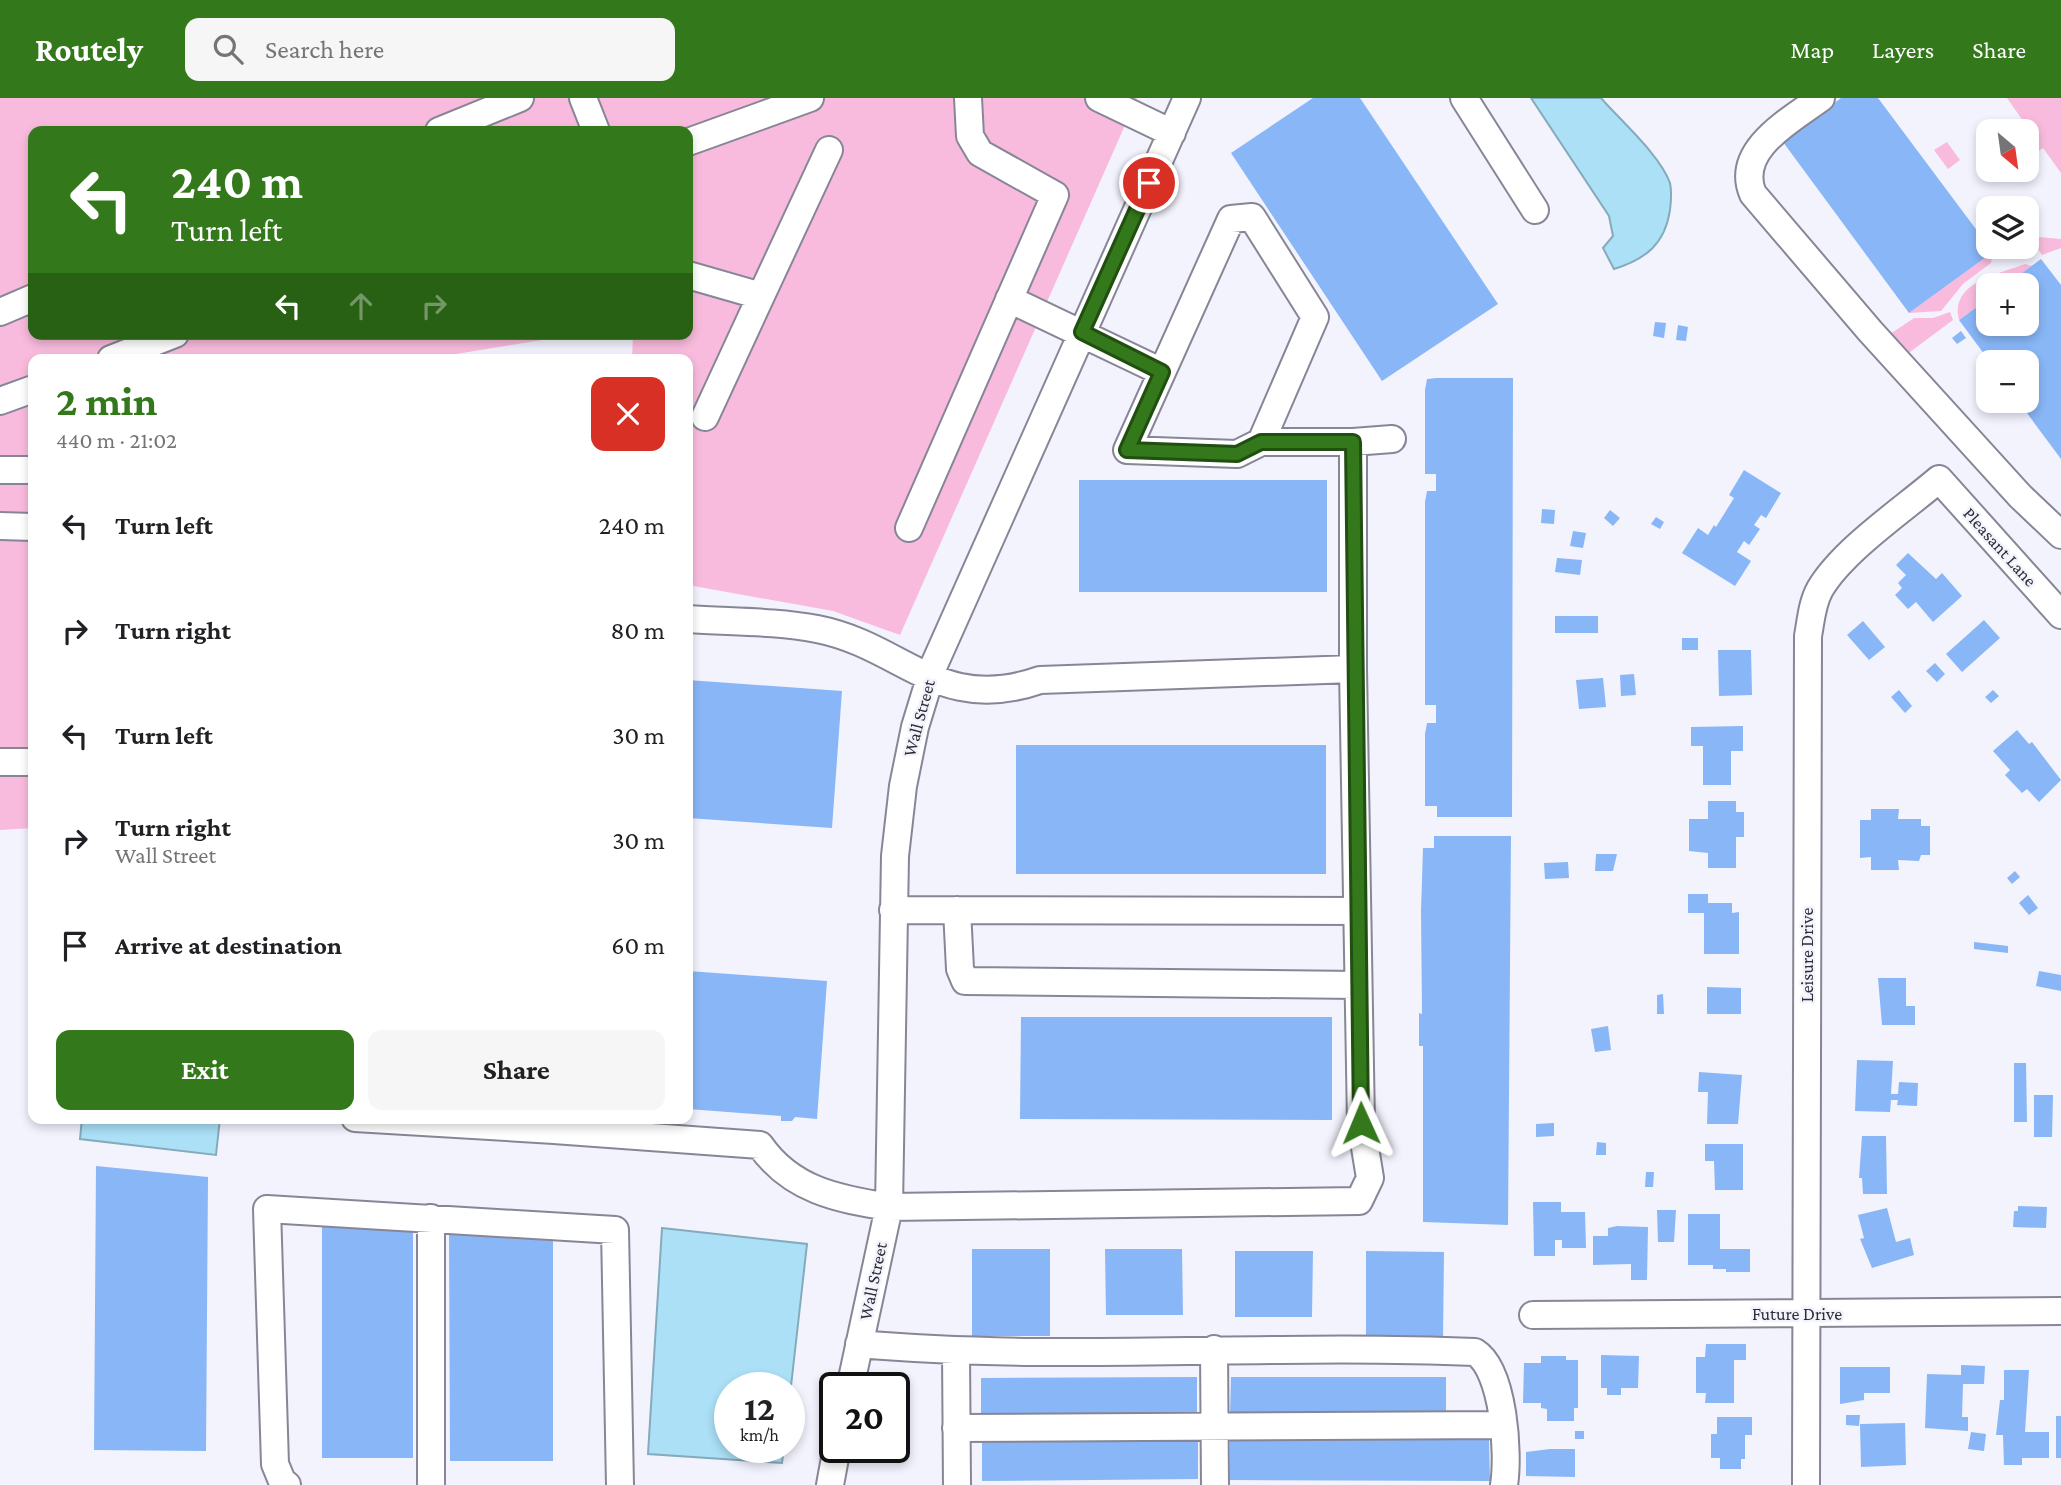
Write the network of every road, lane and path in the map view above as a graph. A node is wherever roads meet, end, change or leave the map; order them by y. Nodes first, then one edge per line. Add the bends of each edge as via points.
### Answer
1 (520, 98) edge
2 (583, 98) edge
3 (810, 98) edge
4 (968, 98) edge
5 (1099, 98) edge
6 (1187, 98) edge
7 (1464, 98) edge
8 (1821, 98) edge
9 (451, 126) edge
10 (594, 126) edge
11 (1172, 133) junction
12 (693, 140) edge
13 (829, 150) dead end
14 (1535, 210) dead end
15 (693, 276) edge
16 (761, 296) junction
17 (1009, 299) junction
18 (28, 300) edge
19 (0, 312) edge
20 (1082, 332) junction
21 (160, 340) edge
22 (124, 354) edge
23 (1162, 372) junction
24 (28, 390) edge
25 (0, 401) edge
26 (705, 418) dead end
27 (1392, 439) dead end
28 (1261, 442) junction
29 (1353, 442) junction
30 (0, 470) edge
31 (28, 470) edge
32 (1939, 479) joint
33 (0, 526) edge
34 (28, 527) edge
35 (909, 528) dead end
36 (2061, 535) edge
37 (2061, 615) edge
38 (693, 618) edge
39 (1353, 669) junction
40 (929, 679) junction
41 (0, 762) edge
42 (28, 762) edge
43 (893, 910) junction
44 (957, 910) junction
45 (1357, 911) junction
46 (1358, 985) junction
47 (554, 1124) edge
48 (889, 1207) junction
49 (430, 1218) junction
50 (2061, 1311) edge
51 (1806, 1314) junction
52 (1533, 1315) dead end
53 (859, 1344) junction
54 (1214, 1349) junction
55 (956, 1352) junction
56 (853, 1372) edge
57 (1503, 1425) junction
58 (1215, 1427) junction
59 (956, 1428) junction
60 (834, 1463) edge
61 (287, 1485) edge
62 (432, 1485) edge
63 (620, 1485) edge
64 (830, 1485) edge
65 (957, 1485) edge
66 (1215, 1485) edge
67 (1504, 1485) edge
68 (1806, 1485) edge

1 - 9 street
2 - 10 street
3 - 12 street
4 - 17 street via 970,136 980,153 1055,195
5 - 11 street
6 - 11 street, Wall Street
7 - 14 street
8 - 36 street via 1776,132 1751,159 1748,182 1753,194 1870,331
11 - 20 street, Wall Street
13 - 16 street
15 - 16 street
16 - 26 street
17 - 20 street
17 - 35 street
18 - 19 street
20 - 23 street
20 - 40 street, Wall Street
21 - 22 street
23 - 28 street via 1127,450 1237,454
23 - 28 street via 1231,219 1252,217 1315,317
24 - 25 street
27 - 29 street
28 - 29 street
29 - 39 street
30 - 31 street
32 - 37 street, Pleasant Lane
32 - 51 street, Leisure Drive via 1841,562 1820,590 1808,636
33 - 34 street
38 - 40 street via 817,629 862,644
39 - 40 street via 1040,680 1011,690 974,690
39 - 45 street
40 - 43 street, Wall Street via 903,786
41 - 42 street
43 - 44 street
43 - 48 street, Wall Street
44 - 45 street
44 - 46 street via 960,970 965,981
45 - 46 street
46 - 48 street via 1361,1123 1370,1178 1359,1201
47 - 48 street via 760,1145 775,1166 792,1178 839,1200
48 - 53 street, Wall Street
49 - 61 street via 267,1209 275,1464
49 - 62 street
49 - 63 street via 615,1230
50 - 51 street, Future Drive
51 - 52 street, Future Drive
51 - 68 street, Leisure Drive
53 - 55 street
53 - 56 street, Wall Street
54 - 55 street
54 - 57 street via 1475,1352 1489,1370
54 - 58 street
55 - 59 street
57 - 58 street
57 - 67 street
58 - 59 street
58 - 66 street
59 - 65 street
60 - 64 street

